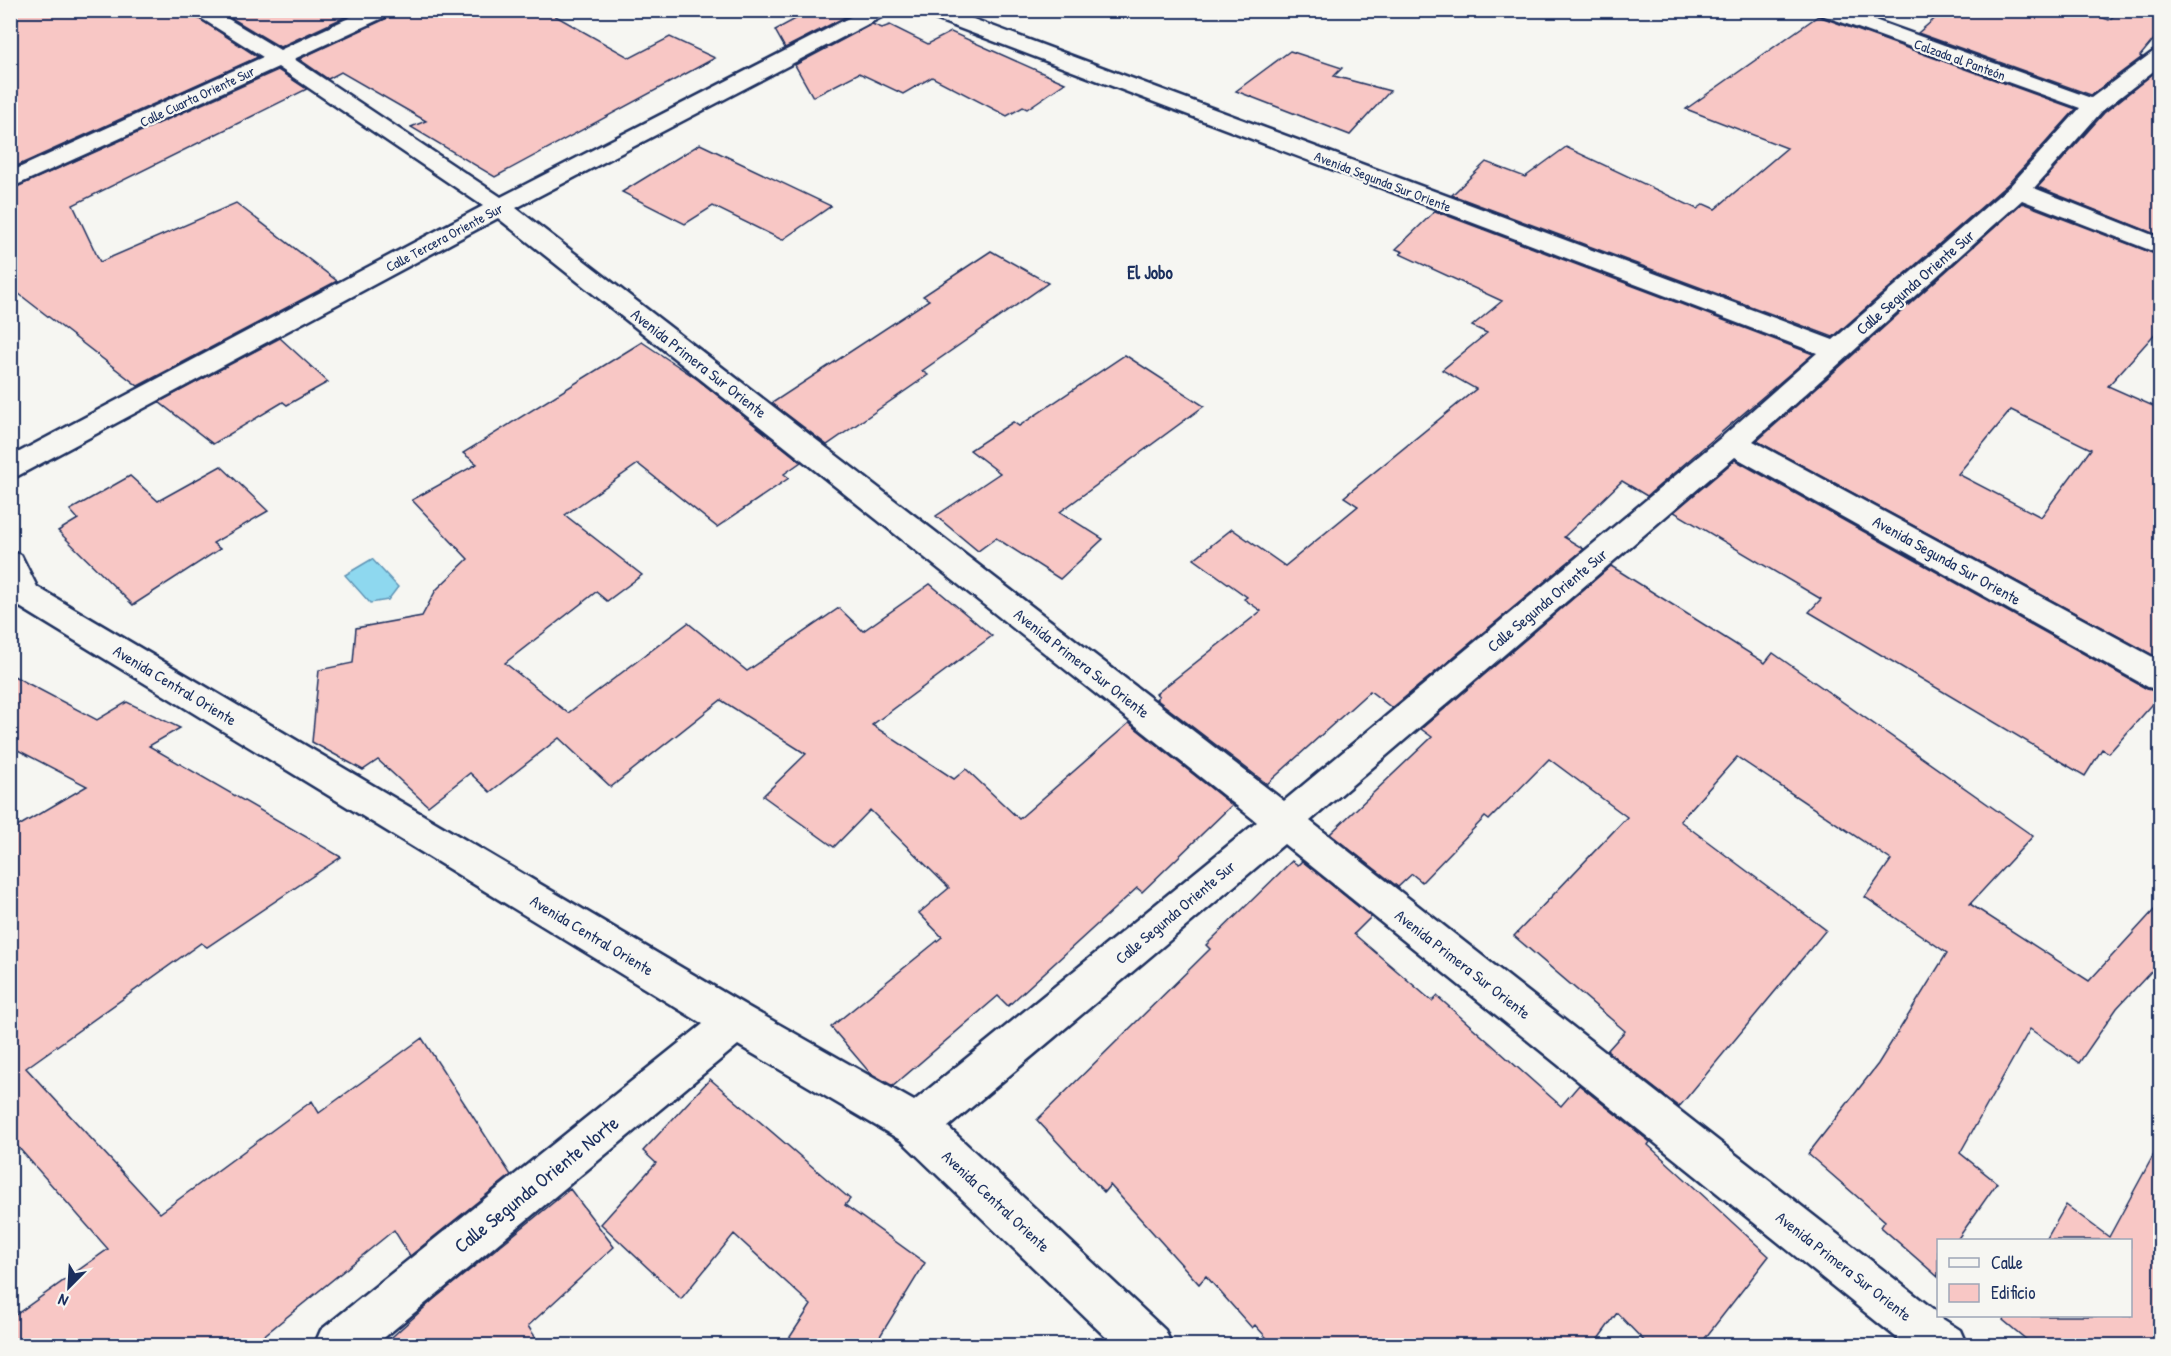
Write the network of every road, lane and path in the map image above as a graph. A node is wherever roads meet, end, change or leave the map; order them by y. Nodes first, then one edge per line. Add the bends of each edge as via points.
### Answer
1 (198, 10) edge
2 (384, 10) edge
3 (880, 10) edge
4 (929, 10) edge
5 (1826, 10) edge
6 (2160, 57) edge
7 (279, 58) junction
8 (2094, 106) junction
9 (10, 181) edge
10 (2019, 190) junction
11 (500, 207) junction
12 (2160, 247) edge
13 (1836, 351) junction
14 (1734, 442) junction
15 (10, 470) edge
16 (10, 563) edge
17 (2160, 677) edge
18 (1284, 822) junction
19 (735, 1022) junction
20 (917, 1126) junction
21 (337, 1346) edge
22 (1149, 1346) edge
23 (1944, 1346) edge

1 - 7 street, Avenida Primera Sur Oriente
2 - 7 street, Calle Cuarta Oriente Sur
3 - 11 street, Calle Tercera Oriente Sur
4 - 13 street, Avenida Segunda Sur Oriente
5 - 8 street, Calzada al Panteón
6 - 8 street, Calle Segunda Oriente Sur
7 - 9 street, Calle Cuarta Oriente Sur
7 - 11 street, Avenida Primera Sur Oriente
8 - 10 street, Calle Segunda Oriente Sur
10 - 12 street
10 - 13 street, Calle Segunda Oriente Sur
11 - 15 street, Calle Tercera Oriente Sur
11 - 18 street, Avenida Primera Sur Oriente
13 - 14 street, Calle Segunda Oriente Sur
14 - 17 street, Avenida Segunda Sur Oriente
14 - 18 street, Calle Segunda Oriente Sur
16 - 19 street, Avenida Central Oriente via 26,595
18 - 20 street, Calle Segunda Oriente Sur
18 - 23 street, Avenida Primera Sur Oriente
19 - 20 street, Avenida Central Oriente
19 - 21 street, Calle Segunda Oriente Norte
20 - 22 street, Avenida Central Oriente

